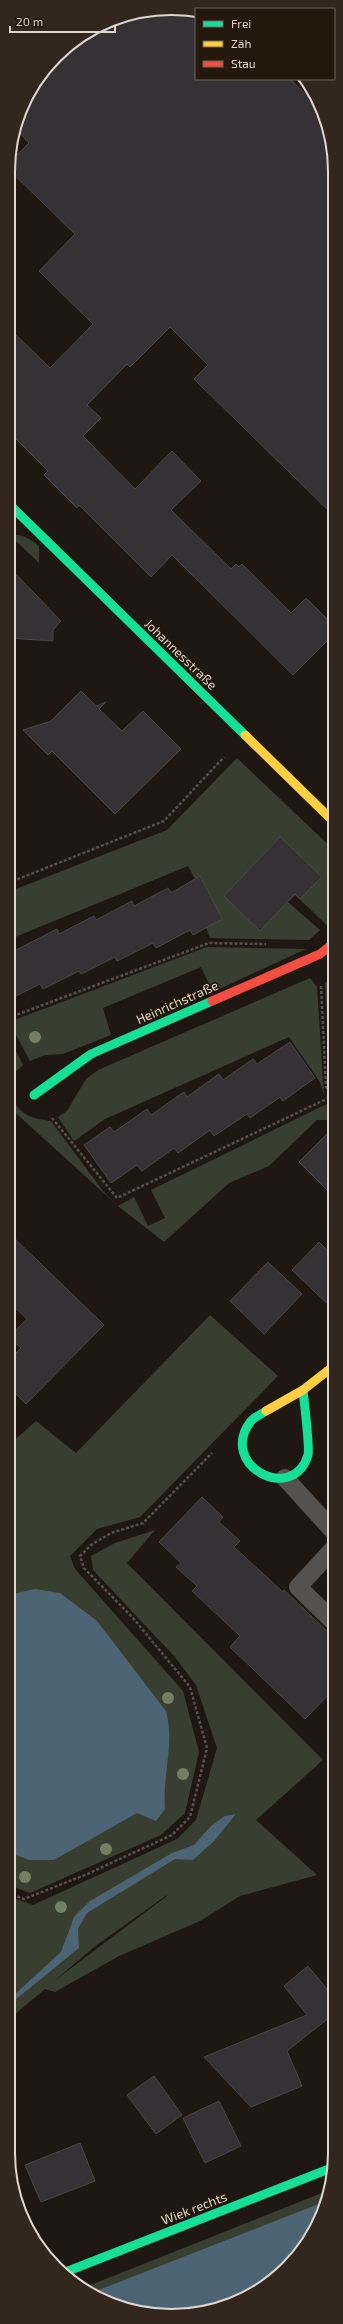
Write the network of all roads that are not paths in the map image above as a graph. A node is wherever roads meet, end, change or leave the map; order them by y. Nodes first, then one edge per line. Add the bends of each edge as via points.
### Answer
1 (15, 510) edge
2 (328, 816) edge
3 (328, 948) edge
4 (34, 1095) road end
5 (328, 1370) edge
6 (303, 1390) junction
7 (285, 1478) junction
8 (328, 1525) edge
9 (328, 1555) edge
10 (328, 1616) edge
11 (327, 2170) edge
12 (69, 2271) edge

1 - 2 street, Johannesstraße
3 - 4 street, Heinrichstraße via 320,954 91,1054
5 - 6 street
6 - 7 street via 308,1454 299,1469
6 - 7 street via 251,1420 242,1438 243,1452 251,1467 267,1477
7 - 8 lane
9 - 10 lane via 298,1587
11 - 12 street, Wiek rechts

